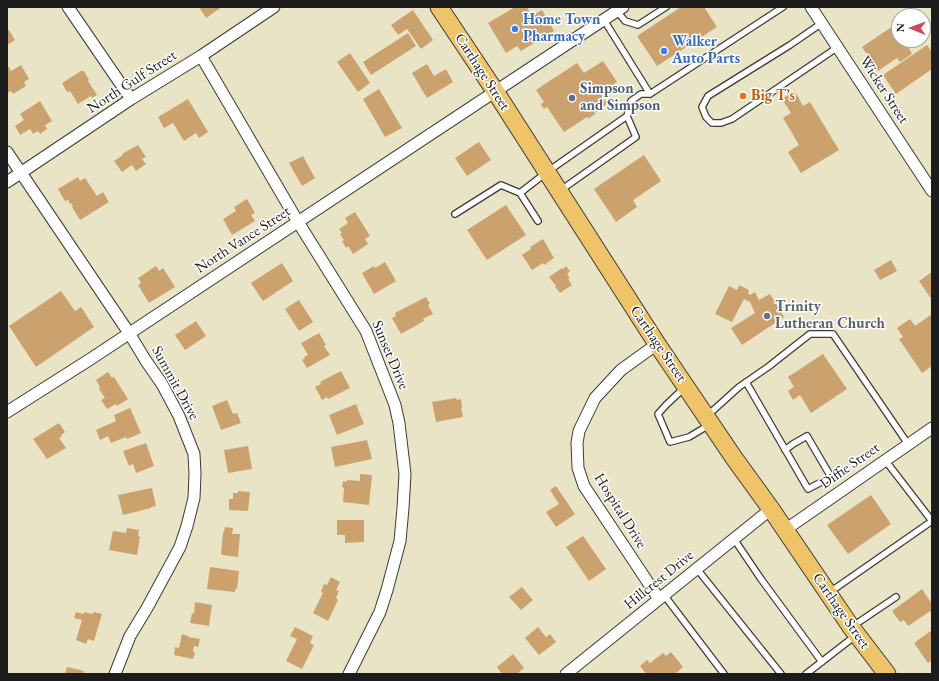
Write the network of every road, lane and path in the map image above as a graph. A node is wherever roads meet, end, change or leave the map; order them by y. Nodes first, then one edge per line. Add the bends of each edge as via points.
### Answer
1 (69, 7) edge
2 (274, 7) edge
3 (440, 7) edge
4 (666, 7) edge
5 (782, 7) edge
6 (811, 7) edge
7 (620, 9) edge
8 (604, 20) junction
9 (822, 23) junction
10 (838, 47) junction
11 (201, 56) junction
12 (496, 92) junction
13 (650, 94) junction
14 (131, 99) junction
15 (627, 116) junction
16 (7, 152) edge
17 (547, 172) junction
18 (21, 173) junction
19 (7, 182) edge
20 (559, 191) junction
21 (932, 191) edge
22 (520, 193) junction
23 (455, 214) dead end
24 (538, 221) dead end
25 (298, 222) junction
26 (129, 333) junction
27 (657, 344) junction
28 (746, 382) junction
29 (686, 386) junction
30 (7, 412) edge
31 (709, 420) junction
32 (932, 428) edge
33 (908, 444) junction
34 (785, 450) junction
35 (885, 460) junction
36 (771, 509) junction
37 (932, 521) edge
38 (786, 530) junction
39 (734, 538) junction
40 (697, 569) junction
41 (828, 593) junction
42 (662, 597) junction
43 (896, 597) dead end
44 (854, 631) junction
45 (822, 662) junction
46 (115, 674) edge
47 (349, 674) edge
48 (566, 674) edge
49 (724, 674) edge
50 (781, 674) edge
51 (806, 674) edge
52 (887, 674) edge

1 - 14 street
2 - 11 street, North Gulf Street
3 - 12 main road, Carthage Street
4 - 7 lane via 638,25 625,21
5 - 13 lane
6 - 9 street, Wicker Street
7 - 8 street, North Vance Street
8 - 12 street, North Vance Street
8 - 13 lane
9 - 10 street, Wicker Street
9 - 10 lane via 708,96 702,107 706,117 712,123 732,119
10 - 21 street, Wicker Street
11 - 14 street, North Gulf Street
11 - 25 street, Sunset Drive
12 - 17 main road, Carthage Street
12 - 25 street, North Vance Street
13 - 15 lane via 641,94 631,101
14 - 18 street, North Gulf Street
15 - 17 lane
15 - 20 lane via 636,137
16 - 18 street, Summit Drive
17 - 20 main road, Carthage Street
17 - 22 lane
18 - 19 street, North Gulf Street
18 - 26 street, Summit Drive
20 - 27 main road, Carthage Street
22 - 23 lane via 501,185
22 - 24 lane
25 - 26 street, North Vance Street
25 - 47 street, Sunset Drive via 366,331 395,405 404,458 400,541 393,570 380,612
26 - 30 street, North Vance Street
26 - 46 street, Summit Drive via 179,416 194,454 195,474 194,498 180,547 130,636
27 - 29 main road, Carthage Street
27 - 42 street, Hospital Drive via 621,370 595,398 579,431 577,455 584,486
28 - 31 lane
28 - 33 lane via 810,334 833,334
28 - 34 lane
29 - 31 main road, Carthage Street
29 - 31 lane via 658,414 670,442 689,437
31 - 36 main road, Carthage Street
32 - 33 street, Diffie Street
33 - 35 street, Diffie Street
34 - 34 lane via 808,489 831,477 807,436
35 - 37 lane
35 - 38 street, Diffie Street
36 - 38 main road, Carthage Street
36 - 39 street, Hillcrest Drive
37 - 41 lane
38 - 41 main road, Carthage Street
39 - 40 street, Hillcrest Drive
39 - 45 lane
40 - 42 street, Hillcrest Drive
40 - 50 lane
41 - 44 main road, Carthage Street
42 - 48 street, Hillcrest Drive
42 - 49 lane
43 - 44 lane
44 - 45 lane
44 - 52 main road, Carthage Street
45 - 51 lane

